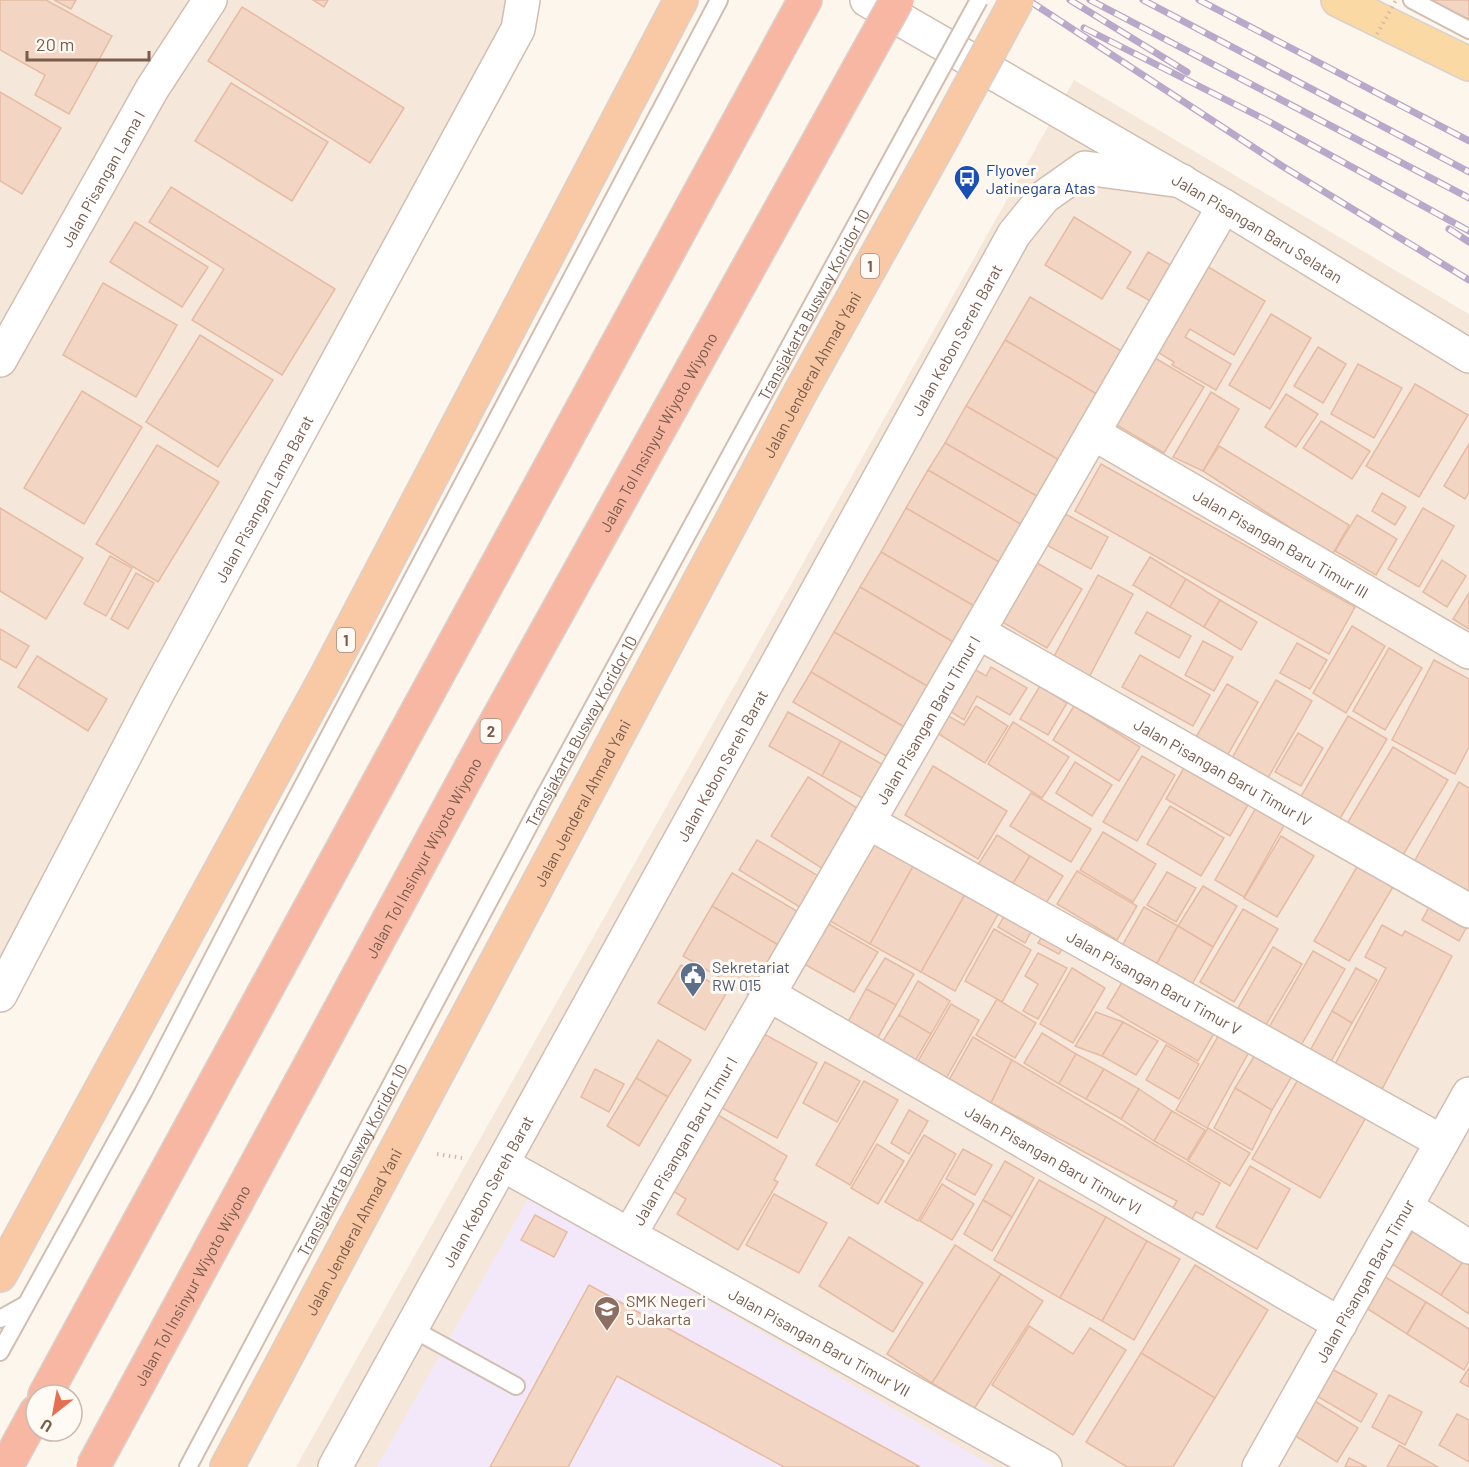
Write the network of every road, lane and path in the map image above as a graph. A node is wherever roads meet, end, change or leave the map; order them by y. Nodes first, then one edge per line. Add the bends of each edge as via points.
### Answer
1 (210, 0) edge
2 (523, 0) edge
3 (681, 0) edge
4 (719, 0) edge
5 (805, 0) edge
6 (867, 0) edge
7 (897, 0) edge
8 (979, 0) edge
9 (1017, 0) edge
10 (1338, 0) edge
11 (1396, 0) edge
12 (1412, 0) edge
13 (1469, 30) edge
14 (1377, 34) dead end
15 (1469, 64) edge
16 (1182, 181) junction
17 (1224, 206) junction
18 (1469, 356) edge
19 (0, 360) edge
20 (1093, 433) junction
21 (978, 632) junction
22 (1469, 652) edge
23 (868, 822) junction
24 (1469, 911) edge
25 (768, 994) junction
26 (0, 995) edge
27 (1469, 1094) edge
28 (1442, 1142) junction
29 (397, 1148) junction
30 (502, 1164) junction
31 (1406, 1208) junction
32 (630, 1234) junction
33 (1469, 1247) edge
34 (0, 1275) edge
35 (25, 1305) junction
36 (0, 1319) edge
37 (1340, 1324) junction
38 (411, 1328) junction
39 (0, 1352) edge
40 (52, 1383) edge
41 (516, 1386) dead end
42 (24, 1434) edge
43 (6, 1467) edge
44 (93, 1467) edge
45 (188, 1467) edge
46 (227, 1467) edge
47 (335, 1467) edge
48 (1045, 1467) edge
49 (1259, 1467) edge

1 - 19 street, Jalan Pisangan Lama I via 152,89
2 - 26 street, Jalan Pisangan Lama Barat via 518,29 158,692
3 - 34 highway, 1 via 325,679
4 - 35 lane via 144,1091
5 - 40 highway
6 - 16 street, Jalan Pisangan Baru Selatan
7 - 44 highway, Jalan Tol Insinyur Wiyoto Wiyono / 2, bridge via 478,754
8 - 45 lane, Transjakarta Busway Koridor 10, bridge via 537,812
9 - 29 highway, Jalan Jenderal Ahmad Yani / 1, bridge via 800,393
10 - 15 main road
11 - 14 path, bridge
12 - 13 lane
16 - 17 street, Jalan Pisangan Baru Selatan
16 - 30 street, Jalan Kebon Sereh Barat via 1085,168 1044,196 1014,234
17 - 18 street, Jalan Pisangan Baru Selatan
17 - 20 street, Jalan Pisangan Baru Timur I
20 - 21 street, Jalan Pisangan Baru Timur I
20 - 22 street, Jalan Pisangan Baru Timur III
21 - 23 street, Jalan Pisangan Baru Timur I
21 - 24 street, Jalan Pisangan Baru Timur IV
23 - 25 street, Jalan Pisangan Baru Timur I
23 - 28 street, Jalan Pisangan Baru Timur V
25 - 32 street, Jalan Pisangan Baru Timur I
25 - 37 street, Jalan Pisangan Baru Timur VI
27 - 28 street, Jalan Pisangan Baru Timur
28 - 31 street, Jalan Pisangan Baru Timur
29 - 30 path
29 - 46 highway, Jalan Jenderal Ahmad Yani / 1
30 - 32 street, Jalan Pisangan Baru Timur VII
30 - 38 street, Jalan Kebon Sereh Barat
31 - 33 street
31 - 37 street, Jalan Pisangan Baru Timur
32 - 48 street, Jalan Pisangan Baru Timur VII
35 - 36 lane
35 - 39 lane
37 - 49 street, Jalan Pisangan Baru Timur
38 - 41 lane
38 - 47 street, Jalan Kebon Sereh Barat
42 - 43 highway

